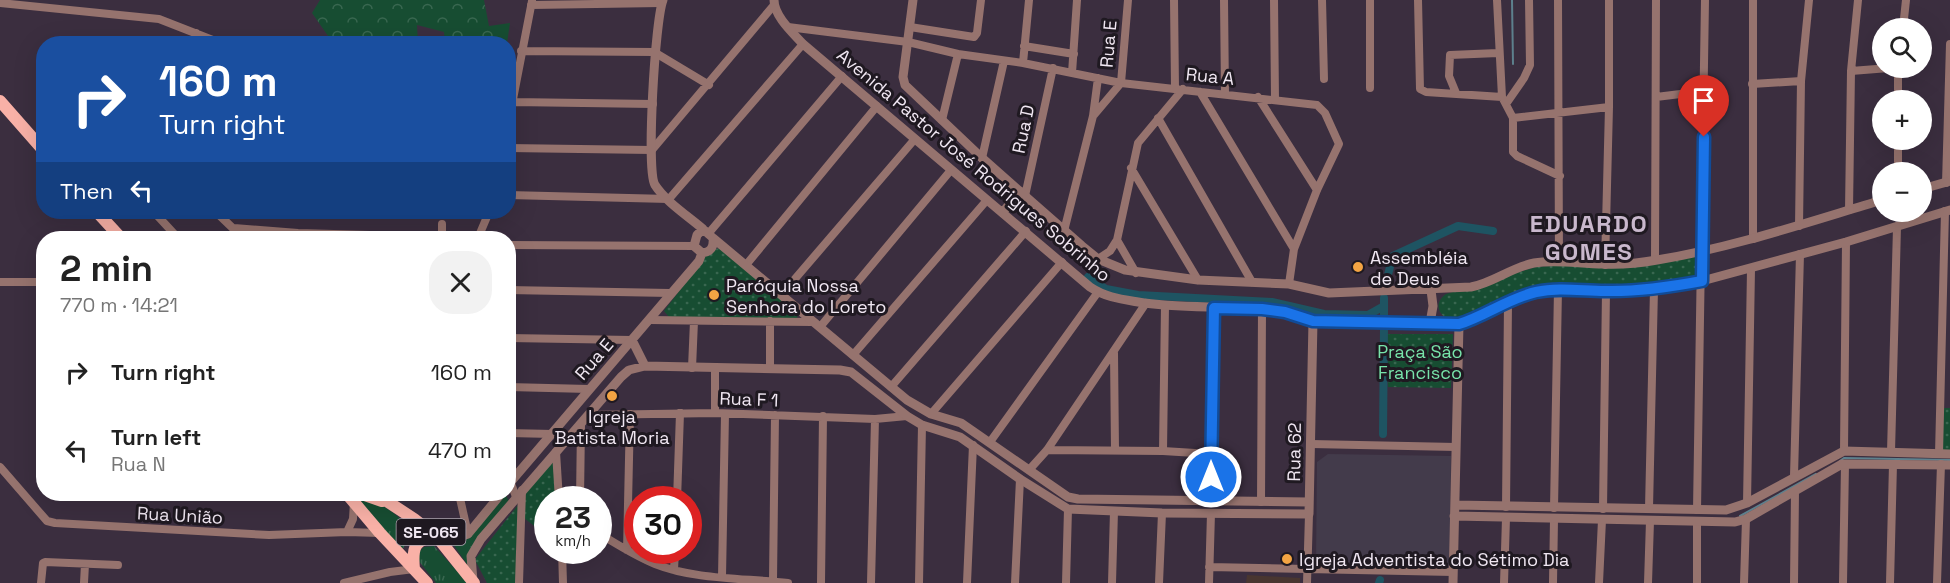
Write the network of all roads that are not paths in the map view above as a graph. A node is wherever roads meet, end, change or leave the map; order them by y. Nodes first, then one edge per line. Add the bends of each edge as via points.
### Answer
1 (913, 0) edge
2 (981, 0) edge
3 (1029, 0) edge
4 (1077, 0) edge
5 (1128, 0) edge
6 (1174, 0) edge
7 (1224, 0) edge
8 (1274, 0) edge
9 (1322, 0) edge
10 (1370, 0) edge
11 (1418, 0) edge
12 (1497, 0) edge
13 (1529, 0) edge
14 (1558, 0) edge
15 (1609, 0) edge
16 (1656, 0) edge
17 (1705, 0) edge
18 (1753, 0) edge
19 (1809, 0) edge
20 (1858, 0) edge
21 (1906, 0) edge
22 (531, 2) edge
23 (662, 2) edge
24 (0, 3) edge
25 (774, 3) edge
26 (1904, 18) edge
27 (788, 27) junction
28 (910, 27) junction
29 (196, 33) junction
30 (195, 36) edge
31 (203, 36) edge
32 (908, 42) junction
33 (803, 44) junction
34 (1950, 44) edge
35 (1024, 46) junction
36 (521, 51) junction
37 (654, 52) junction
38 (1498, 53) junction
39 (958, 54) junction
40 (1074, 54) junction
41 (1949, 58) edge
42 (1004, 61) junction
43 (1023, 63) junction
44 (1053, 68) junction
45 (1872, 69) edge
46 (1851, 71) junction
47 (1072, 73) junction
48 (842, 76) junction
49 (1098, 78) junction
50 (1324, 79) dead end
51 (1801, 81) junction
52 (516, 83) edge
53 (1121, 83) junction
54 (1752, 84) junction
55 (709, 85) junction
56 (1370, 88) dead end
57 (1179, 89) junction
58 (1705, 91) junction
59 (1200, 92) junction
60 (1456, 93) junction
61 (1225, 94) junction
62 (1258, 97) junction
63 (1656, 97) junction
64 (1275, 99) junction
65 (0, 101) edge
66 (1504, 101) junction
67 (516, 102) edge
68 (653, 104) junction
69 (877, 106) junction
70 (1609, 107) junction
71 (1560, 113) junction
72 (1093, 116) junction
73 (1158, 118) junction
74 (1513, 118) junction
75 (942, 120) junction
76 (914, 140) junction
77 (36, 142) edge
78 (516, 148) edge
79 (652, 150) junction
80 (982, 158) junction
81 (1131, 168) junction
82 (951, 170) junction
83 (1560, 176) junction
84 (1948, 182) edge
85 (1932, 186) edge
86 (1317, 190) junction
87 (1023, 194) junction
88 (516, 195) edge
89 (669, 200) junction
90 (987, 200) junction
91 (1872, 203) edge
92 (1007, 207) junction
93 (1849, 210) junction
94 (1947, 211) edge
95 (103, 219) edge
96 (160, 219) edge
97 (224, 219) edge
98 (442, 224) dead end
99 (1799, 226) junction
100 (1897, 227) junction
101 (234, 228) junction
102 (115, 231) edge
103 (172, 231) edge
104 (237, 231) edge
105 (259, 231) edge
106 (442, 231) edge
107 (1026, 231) junction
108 (1064, 231) junction
109 (708, 234) junction
110 (1753, 239) junction
111 (1117, 240) junction
112 (1846, 242) junction
113 (516, 244) edge
114 (698, 249) junction
115 (1294, 249) junction
116 (1702, 251) junction
117 (1800, 254) junction
118 (1098, 259) junction
119 (1655, 260) junction
120 (1062, 262) junction
121 (1559, 262) junction
122 (1605, 264) junction
123 (746, 265) junction
124 (1751, 269) junction
125 (1136, 273) junction
126 (1197, 280) junction
127 (1702, 281) junction
128 (0, 282) edge
129 (36, 282) edge
130 (1252, 282) junction
131 (1289, 284) junction
132 (1558, 289) junction
133 (1654, 289) junction
134 (516, 290) edge
135 (1431, 290) junction
136 (1606, 291) junction
137 (1098, 292) junction
138 (670, 293) junction
139 (782, 294) junction
140 (1146, 303) junction
141 (1508, 303) junction
142 (1166, 305) junction
143 (1214, 308) junction
144 (1262, 309) junction
145 (650, 320) junction
146 (694, 321) junction
147 (770, 321) junction
148 (1313, 321) junction
149 (1430, 323) junction
150 (1459, 324) junction
151 (816, 325) junction
152 (516, 338) edge
153 (632, 340) junction
154 (1114, 352) junction
155 (853, 355) junction
156 (1946, 355) edge
157 (645, 366) junction
158 (692, 368) junction
159 (715, 368) junction
160 (770, 368) junction
161 (840, 370) junction
162 (516, 387) edge
163 (891, 387) junction
164 (589, 389) junction
165 (680, 413) junction
166 (715, 413) junction
167 (630, 414) junction
168 (725, 414) junction
169 (932, 414) junction
170 (589, 415) junction
171 (775, 416) junction
172 (823, 416) junction
173 (907, 416) junction
174 (875, 419) junction
175 (581, 424) junction
176 (922, 425) junction
177 (516, 434) edge
178 (553, 434) junction
179 (990, 442) junction
180 (1311, 444) junction
181 (973, 445) junction
182 (1456, 447) junction
183 (1047, 450) junction
184 (1115, 450) junction
185 (1164, 451) junction
186 (1844, 451) junction
187 (556, 452) junction
188 (1891, 452) junction
189 (1211, 454) junction
190 (1939, 454) junction
191 (1950, 454) edge
192 (1845, 464) junction
193 (1893, 464) junction
194 (1945, 464) edge
195 (0, 467) edge
196 (1029, 470) junction
197 (516, 473) edge
198 (1794, 476) junction
199 (1020, 479) junction
200 (558, 486) edge
201 (580, 486) edge
202 (628, 486) edge
203 (677, 486) edge
204 (516, 490) edge
205 (1795, 491) junction
206 (519, 494) junction
207 (516, 498) edge
208 (355, 501) edge
209 (358, 501) edge
210 (374, 501) edge
211 (386, 501) edge
212 (461, 501) edge
213 (495, 501) edge
214 (513, 501) edge
215 (1211, 501) junction
216 (1261, 502) junction
217 (1309, 502) junction
218 (1747, 503) junction
219 (1455, 505) junction
220 (394, 506) junction
221 (1506, 507) junction
222 (1554, 508) junction
223 (1603, 508) junction
224 (1649, 508) junction
225 (1068, 509) junction
226 (1625, 509) junction
227 (1697, 510) junction
228 (1114, 512) junction
229 (1162, 513) junction
230 (1211, 513) junction
231 (1309, 514) junction
232 (1454, 516) junction
233 (1506, 518) junction
234 (1554, 519) junction
235 (1746, 519) junction
236 (1602, 520) junction
237 (1625, 521) junction
238 (1650, 521) junction
239 (1697, 522) junction
240 (347, 532) junction
241 (380, 533) junction
242 (468, 534) junction
243 (438, 538) junction
244 (85, 564) junction
245 (562, 564) edge
246 (656, 564) edge
247 (674, 564) edge
248 (118, 565) dead end
249 (1209, 567) junction
250 (414, 569) junction
251 (1307, 569) junction
252 (674, 570) junction
253 (1453, 572) junction
254 (722, 577) junction
255 (773, 581) junction
256 (474, 582) edge
257 (41, 583) edge
258 (84, 583) edge
259 (344, 583) edge
260 (427, 583) edge
261 (519, 583) edge
262 (563, 583) edge
263 (788, 583) edge
264 (821, 583) edge
265 (871, 583) edge
266 (919, 583) edge
267 (967, 583) edge
268 (1016, 583) edge
269 (1066, 583) edge
270 (1112, 583) edge
271 (1159, 583) edge
272 (1209, 583) edge
273 (1307, 583) edge
274 (1453, 583) edge
275 (1504, 583) edge
276 (1553, 583) edge
277 (1599, 583) edge
278 (1648, 583) edge
279 (1696, 583) edge
280 (1744, 583) edge
281 (1794, 583) edge
282 (1843, 583) edge
283 (1890, 583) edge
284 (1937, 583) edge

1 - 28 street
2 - 28 street via 976,36
3 - 35 street
4 - 40 street
5 - 53 street, Rua E
6 - 57 street
7 - 61 street
8 - 64 street
9 - 50 street
10 - 56 street
11 - 60 street via 1420,89
12 - 38 street
13 - 66 street via 1530,65
14 - 71 street
15 - 70 street
16 - 63 street
17 - 58 street
18 - 54 street
19 - 51 street
20 - 46 street
21 - 26 street
22 - 23 street
22 - 36 street
23 - 37 street
24 - 29 street via 159,19
25 - 27 street, Avenida Pastor José Rodrigues Sobrinho
25 - 55 street
27 - 32 street, Rua A
27 - 33 street, Avenida Pastor José Rodrigues Sobrinho
28 - 32 street
29 - 30 street
29 - 31 street
32 - 39 street, Rua A
32 - 75 street, Avenida Pastor José Rodrigues Sobrinho via 903,82
33 - 48 street, Avenida Pastor José Rodrigues Sobrinho
33 - 89 street
34 - 41 street
35 - 40 street
35 - 43 street
36 - 37 street
36 - 52 street
37 - 55 street
37 - 68 street
38 - 60 street via 1450,55 1449,76
38 - 66 street
39 - 42 street, Rua A
39 - 75 street
40 - 47 street
41 - 84 street
42 - 43 street, Rua A
42 - 80 street
43 - 44 street, Rua A
44 - 47 street, Rua A
44 - 87 street, Rua D
45 - 46 street
46 - 93 street
47 - 49 street, Rua A
48 - 69 street, Avenida Pastor José Rodrigues Sobrinho
48 - 109 street
49 - 53 street, Rua A
49 - 72 street, Rua E
51 - 54 street
51 - 99 street
53 - 57 street, Rua A
53 - 72 street, Rua E
54 - 110 street
55 - 79 street
57 - 59 street, Rua A
57 - 73 street
58 - 63 street
58 - 116 street
59 - 61 street, Rua A
59 - 115 street
60 - 66 street
61 - 62 street, Rua A
62 - 64 street, Rua A
62 - 86 street
63 - 119 street
64 - 86 street, Rua A via 1317,105 1338,140 1337,151
65 - 77 main road
66 - 74 street
67 - 68 street
68 - 79 street
69 - 76 street, Avenida Pastor José Rodrigues Sobrinho
69 - 123 street
70 - 71 street
70 - 122 street
71 - 74 street
71 - 83 street
72 - 108 street, Rua E
73 - 81 street via 1138,143
73 - 130 street
74 - 83 street via 1513,152
75 - 80 street, Avenida Pastor José Rodrigues Sobrinho
76 - 82 street, Avenida Pastor José Rodrigues Sobrinho
76 - 139 street
78 - 79 street
79 - 89 street via 653,183
80 - 87 street, Avenida Pastor José Rodrigues Sobrinho
81 - 111 street
81 - 126 street
82 - 90 street, Avenida Pastor José Rodrigues Sobrinho
82 - 151 street
83 - 121 street
84 - 85 street
86 - 115 street, Rua A
87 - 92 street
87 - 108 street, Avenida Pastor José Rodrigues Sobrinho
88 - 89 street
89 - 109 street
90 - 92 street, Avenida Pastor José Rodrigues Sobrinho
90 - 155 street
91 - 93 street, Avenida Pastor José Rodrigues Sobrinho
92 - 107 street, Avenida Pastor José Rodrigues Sobrinho
93 - 99 street, Avenida Pastor José Rodrigues Sobrinho
94 - 100 street, Avenida Pastor José Rodrigues Sobrinho
94 - 156 street
95 - 102 main road
96 - 103 street
97 - 101 street
98 - 106 street
99 - 110 street, Avenida Pastor José Rodrigues Sobrinho
100 - 112 street, Avenida Pastor José Rodrigues Sobrinho
100 - 188 street
101 - 104 street
101 - 105 street
107 - 120 street, Avenida Pastor José Rodrigues Sobrinho
107 - 163 street
108 - 118 street, Avenida Pastor José Rodrigues Sobrinho
109 - 114 street via 697,235
109 - 114 street via 712,248
109 - 123 street
110 - 116 street, Avenida Pastor José Rodrigues Sobrinho
111 - 118 street
111 - 125 street
112 - 117 street, Avenida Pastor José Rodrigues Sobrinho
112 - 186 street
113 - 114 street
114 - 138 street, Rua E via 699,261
115 - 131 street, Rua A
116 - 119 street, Avenida Pastor José Rodrigues Sobrinho
116 - 127 street
117 - 124 street, Avenida Pastor José Rodrigues Sobrinho
117 - 198 street
118 - 125 street, Avenida Pastor José Rodrigues Sobrinho
119 - 122 street, Avenida Pastor José Rodrigues Sobrinho
120 - 137 street, Avenida Pastor José Rodrigues Sobrinho
120 - 169 street
121 - 122 street, Avenida Pastor José Rodrigues Sobrinho
121 - 135 street, Avenida Pastor José Rodrigues Sobrinho via 1525,266 1484,285
123 - 139 street
124 - 127 street, Avenida Pastor José Rodrigues Sobrinho
124 - 218 street
125 - 126 street, Avenida Pastor José Rodrigues Sobrinho
126 - 130 street, Avenida Pastor José Rodrigues Sobrinho
127 - 133 street, Avenida Pastor José Rodrigues Sobrinho
127 - 227 street
128 - 129 street
130 - 131 street, Avenida Pastor José Rodrigues Sobrinho
131 - 135 street, Avenida Pastor José Rodrigues Sobrinho via 1329,293
132 - 136 street, Avenida Pastor José Rodrigues Sobrinho
132 - 141 street, Avenida Pastor José Rodrigues Sobrinho via 1535,292
132 - 222 street
133 - 136 street, Avenida Pastor José Rodrigues Sobrinho
133 - 224 street
134 - 138 street
135 - 149 street
136 - 223 street
137 - 140 street, Avenida Pastor José Rodrigues Sobrinho
137 - 179 street
138 - 145 street, Rua E
139 - 151 street
140 - 142 street, Avenida Pastor José Rodrigues Sobrinho
140 - 154 street
141 - 150 street, Avenida Pastor José Rodrigues Sobrinho
141 - 221 street
142 - 143 street, Avenida Pastor José Rodrigues Sobrinho
142 - 185 street
143 - 144 street, Avenida Pastor José Rodrigues Sobrinho
143 - 189 street
144 - 148 street, Avenida Pastor José Rodrigues Sobrinho
144 - 216 street
145 - 146 street
145 - 153 street, Rua E
146 - 147 street
146 - 158 street
147 - 151 street
147 - 160 street
148 - 149 street, Avenida Pastor José Rodrigues Sobrinho
148 - 180 street, Rua 62
149 - 150 street, Avenida Pastor José Rodrigues Sobrinho
150 - 182 street
151 - 155 street
152 - 153 street
153 - 157 street
153 - 164 street, Rua E
154 - 183 street
154 - 184 street
155 - 161 street
155 - 163 street
156 - 190 street
157 - 158 street
157 - 170 street, Rua E via 624,373
158 - 159 street
159 - 160 street
159 - 166 street
160 - 161 street
161 - 173 street via 856,375
162 - 164 street
163 - 169 street
164 - 178 street, Rua E
165 - 166 street, Rua F 1
165 - 167 street, Rua F 1
165 - 203 street
166 - 168 street, Rua F 1
167 - 170 street, Rua F 1
167 - 202 street
168 - 171 street, Rua F 1
168 - 254 street
169 - 179 street via 956,420
170 - 175 street, Rua E
171 - 172 street, Rua F 1
171 - 255 street
172 - 174 street, Rua F 1
172 - 264 street
173 - 174 street, Rua F 1
173 - 176 street
174 - 265 street
175 - 187 street, Rua E
175 - 201 street
176 - 181 street via 955,434
176 - 266 street
177 - 178 street
178 - 197 street, Rua E
179 - 196 street
180 - 182 street
180 - 217 street, Rua 62
181 - 199 street
181 - 267 street
182 - 219 street
183 - 184 street
183 - 196 street
184 - 185 street
185 - 189 street
186 - 188 street
186 - 198 street
187 - 200 street
187 - 206 street, Rua E
188 - 190 street
189 - 215 street
190 - 191 street
192 - 193 street
192 - 205 street
192 - 282 street
193 - 194 street
193 - 283 street
194 - 284 street
195 - 240 street, Rua União via 48,521 55,523 269,536
196 - 215 street via 1071,498
198 - 218 street
199 - 225 street
199 - 268 street
204 - 206 street
205 - 235 street
205 - 281 street
206 - 207 street, Rua E
206 - 261 street
208 - 240 street
209 - 241 main road, SE-065
210 - 220 main road
211 - 220 main road, SE-065
212 - 242 street
213 - 242 street
214 - 256 street, Rua E via 472,553
215 - 216 street
216 - 217 street
217 - 231 street, Rua 62
218 - 227 street via 1732,509
219 - 221 street
219 - 232 street
220 - 243 main road, SE-065
221 - 222 street
222 - 223 street
223 - 226 street
224 - 226 street
224 - 227 street
225 - 228 street
225 - 269 street
226 - 237 street
228 - 229 street
228 - 270 street
229 - 230 street
229 - 271 street
230 - 231 street
230 - 249 street
231 - 251 street, Rua 62
232 - 233 street
232 - 253 street
233 - 234 street
233 - 275 street
234 - 236 street
234 - 276 street
235 - 239 street via 1731,523
235 - 280 street
236 - 237 street
236 - 277 street
237 - 238 street
238 - 239 street
238 - 278 street
239 - 279 street
240 - 241 street, Rua União
241 - 250 main road, SE-065
242 - 243 street via 454,539
243 - 250 main road via 424,539 416,545 412,554
243 - 256 main road, SE-065
244 - 248 street
244 - 257 street via 44,562
244 - 258 street
245 - 262 street
246 - 252 street
247 - 252 street
249 - 251 street
249 - 272 street
250 - 259 street
250 - 260 main road, SE-065
251 - 253 street
251 - 273 street, Rua 62
252 - 254 street
253 - 274 street
254 - 255 street
255 - 263 street

